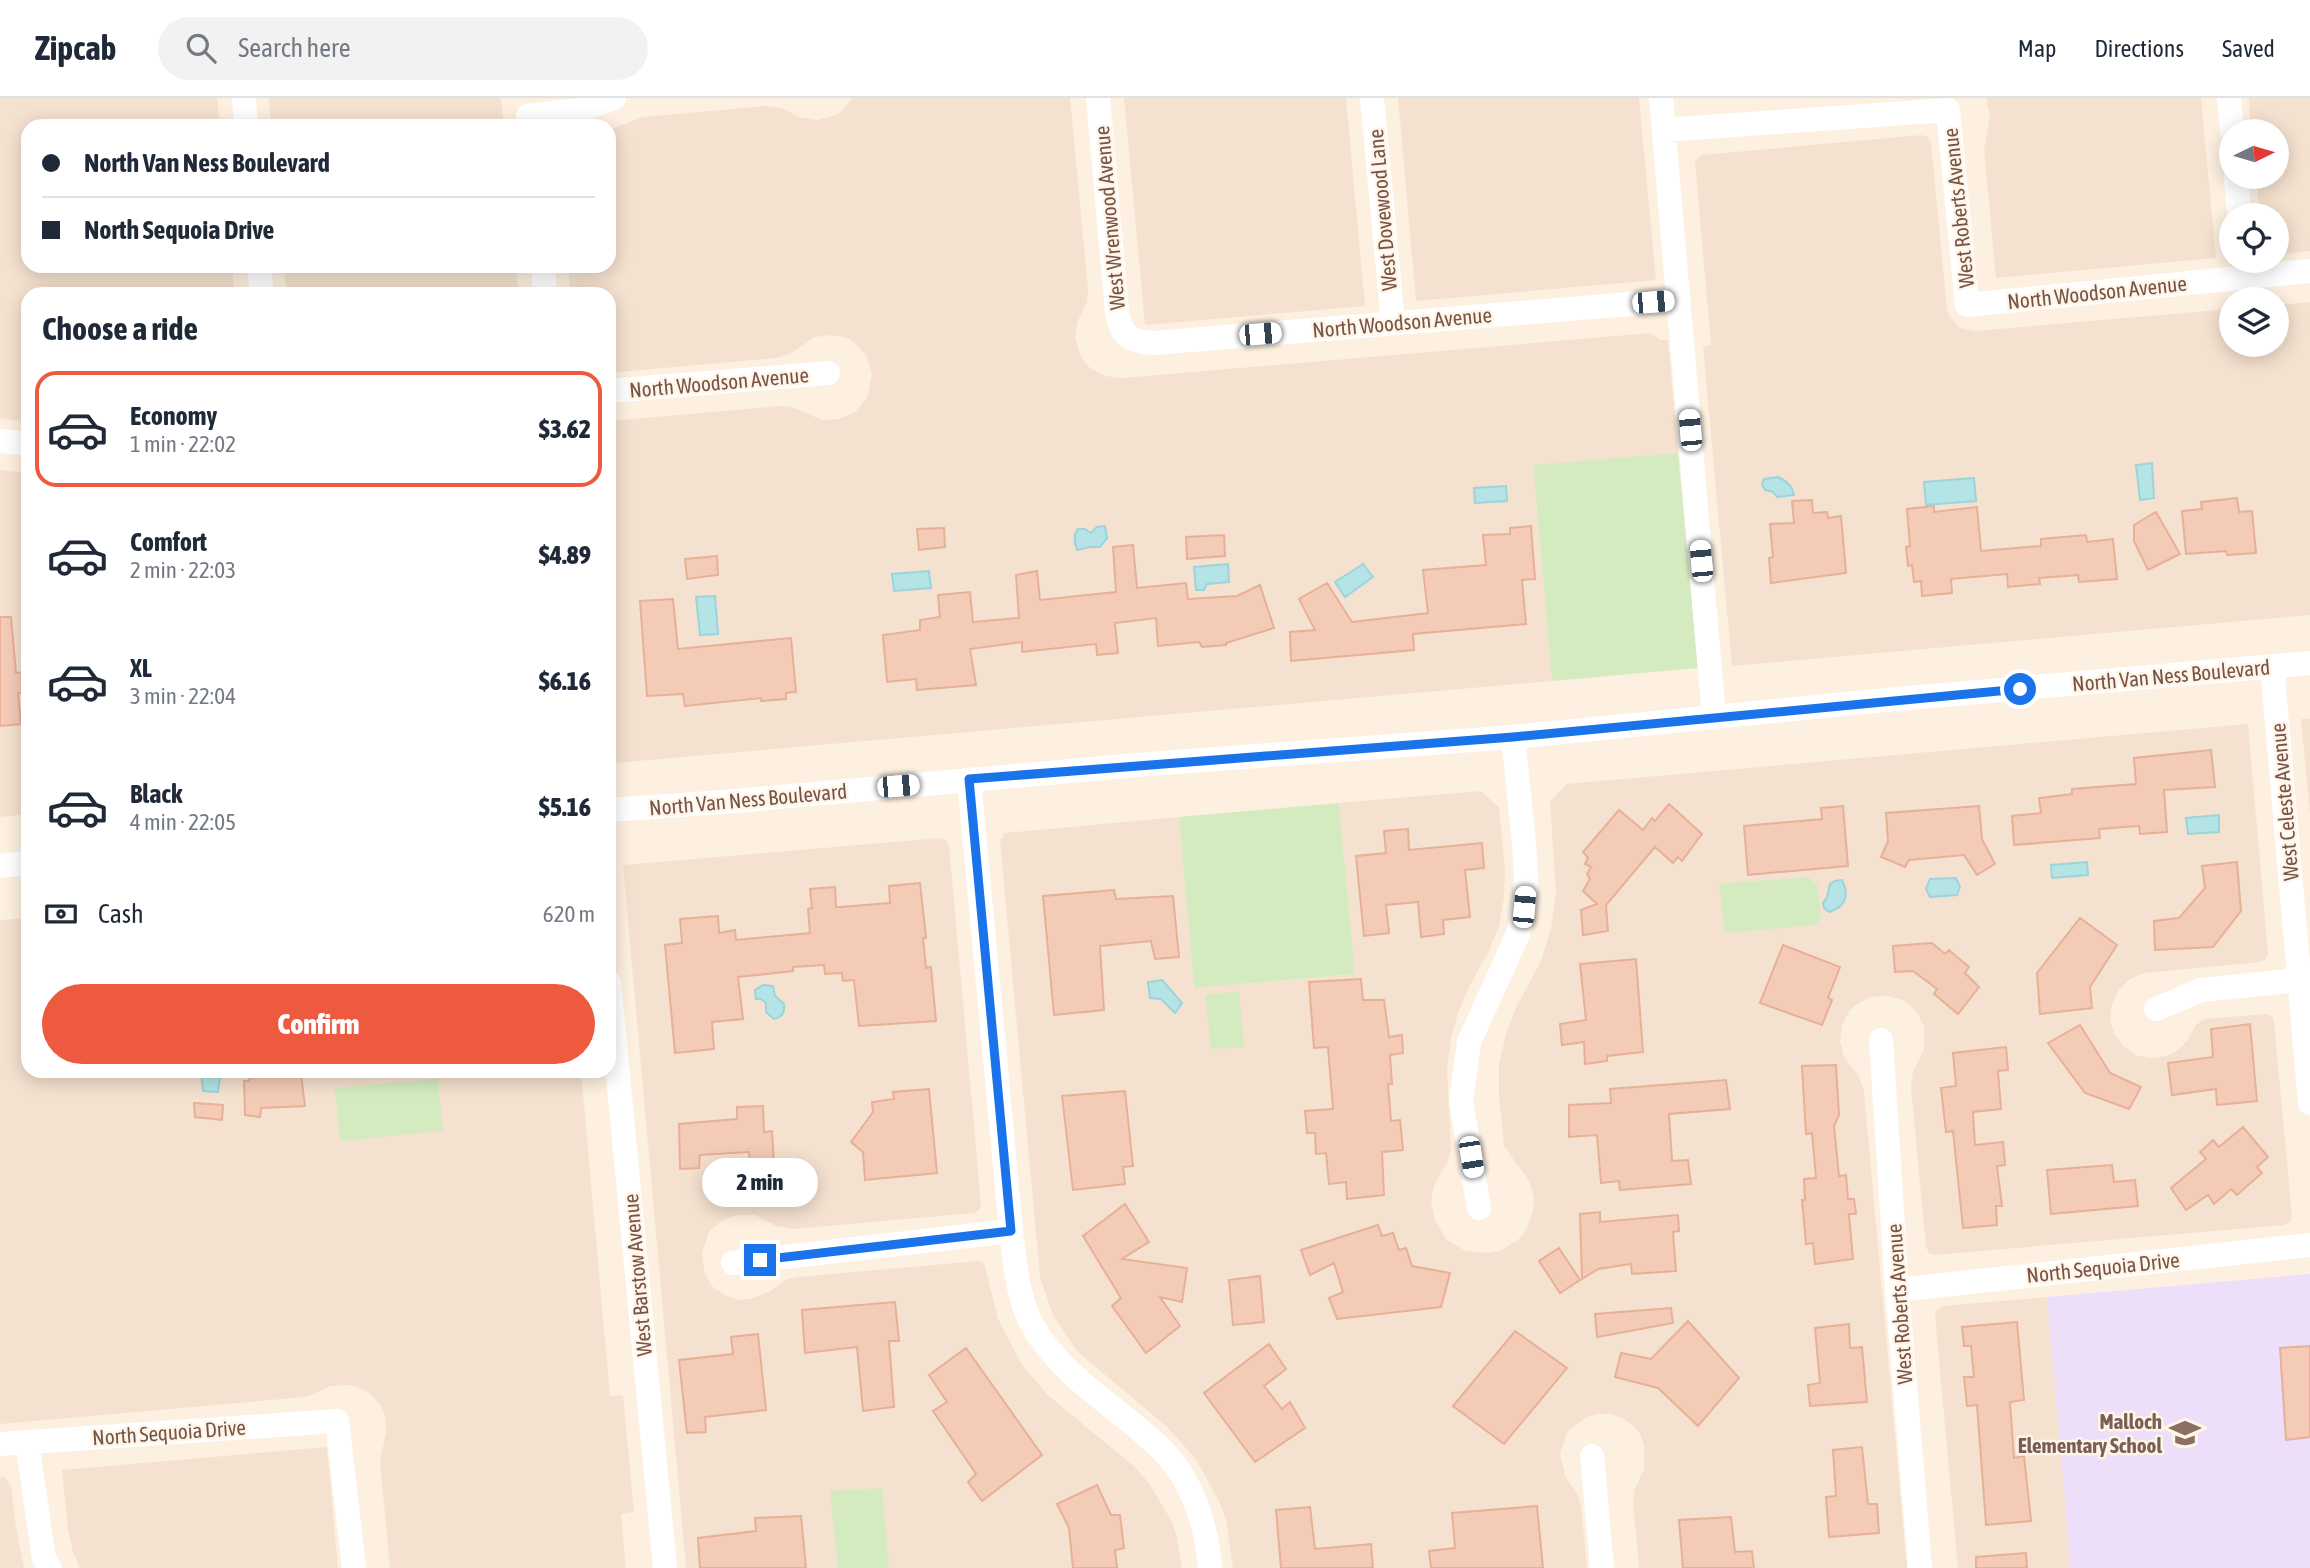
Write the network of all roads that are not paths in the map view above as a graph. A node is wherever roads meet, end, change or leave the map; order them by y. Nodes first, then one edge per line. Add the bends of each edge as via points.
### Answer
1 (244, 98) edge
2 (614, 98) edge
3 (1098, 98) edge
4 (1372, 98) edge
5 (1661, 98) edge
6 (2229, 98) edge
7 (528, 113) edge
8 (246, 119) edge
9 (2231, 119) edge
10 (1664, 130) junction
11 (2289, 270) edge
12 (2219, 271) edge
13 (2310, 271) edge
14 (1679, 300) junction
15 (1967, 305) joint
16 (1392, 323) junction
17 (1127, 337) joint
18 (828, 373) dead end
19 (616, 390) edge
20 (0, 441) edge
21 (21, 443) edge
22 (2310, 663) edge
23 (2272, 666) junction
24 (1714, 718) junction
25 (1513, 737) junction
26 (969, 779) junction
27 (616, 809) edge
28 (21, 864) edge
29 (0, 866) edge
30 (2300, 980) junction
31 (2157, 1009) dead end
32 (1881, 1040) dead end
33 (616, 1055) edge
34 (2310, 1103) edge
35 (1479, 1208) dead end
36 (1011, 1231) junction
37 (2310, 1245) edge
38 (733, 1263) dead end
39 (1897, 1290) junction
40 (27, 1442) junction
41 (0, 1444) edge
42 (1592, 1456) dead end
43 (50, 1568) edge
44 (354, 1568) edge
45 (665, 1568) edge
46 (1210, 1568) edge
47 (1602, 1568) edge
48 (1920, 1568) edge

1 - 8 street
2 - 7 street via 580,110
3 - 17 street, West Wrenwood Avenue via 1116,312
4 - 16 street, West Dovewood Lane
5 - 10 street
6 - 9 street
10 - 14 street
10 - 15 street, West Roberts Avenue via 1948,110
11 - 13 street, North Woodson Avenue
12 - 15 street, North Woodson Avenue
14 - 16 street, North Woodson Avenue
14 - 24 street
16 - 17 street, North Woodson Avenue via 1154,343
18 - 19 street, North Woodson Avenue
20 - 21 street
22 - 23 street, North Van Ness Boulevard
23 - 24 street, North Van Ness Boulevard
23 - 30 street, West Celeste Avenue
24 - 25 street, North Van Ness Boulevard
25 - 26 street, North Van Ness Boulevard
25 - 35 street via 1524,843 1524,907 1518,934 1469,1042 1461,1101
26 - 27 street, North Van Ness Boulevard
26 - 36 street
28 - 29 street
30 - 31 street via 2201,990
30 - 34 street, West Celeste Avenue
32 - 39 street, West Roberts Avenue
33 - 45 street, West Barstow Avenue
36 - 38 street
36 - 46 street via 1020,1295 1031,1322 1066,1370 1165,1453 1201,1516
37 - 39 street, North Sequoia Drive
39 - 48 street, West Roberts Avenue
40 - 41 street, North Sequoia Drive
40 - 43 street via 44,1559
40 - 44 street, North Sequoia Drive via 337,1421
42 - 47 street

